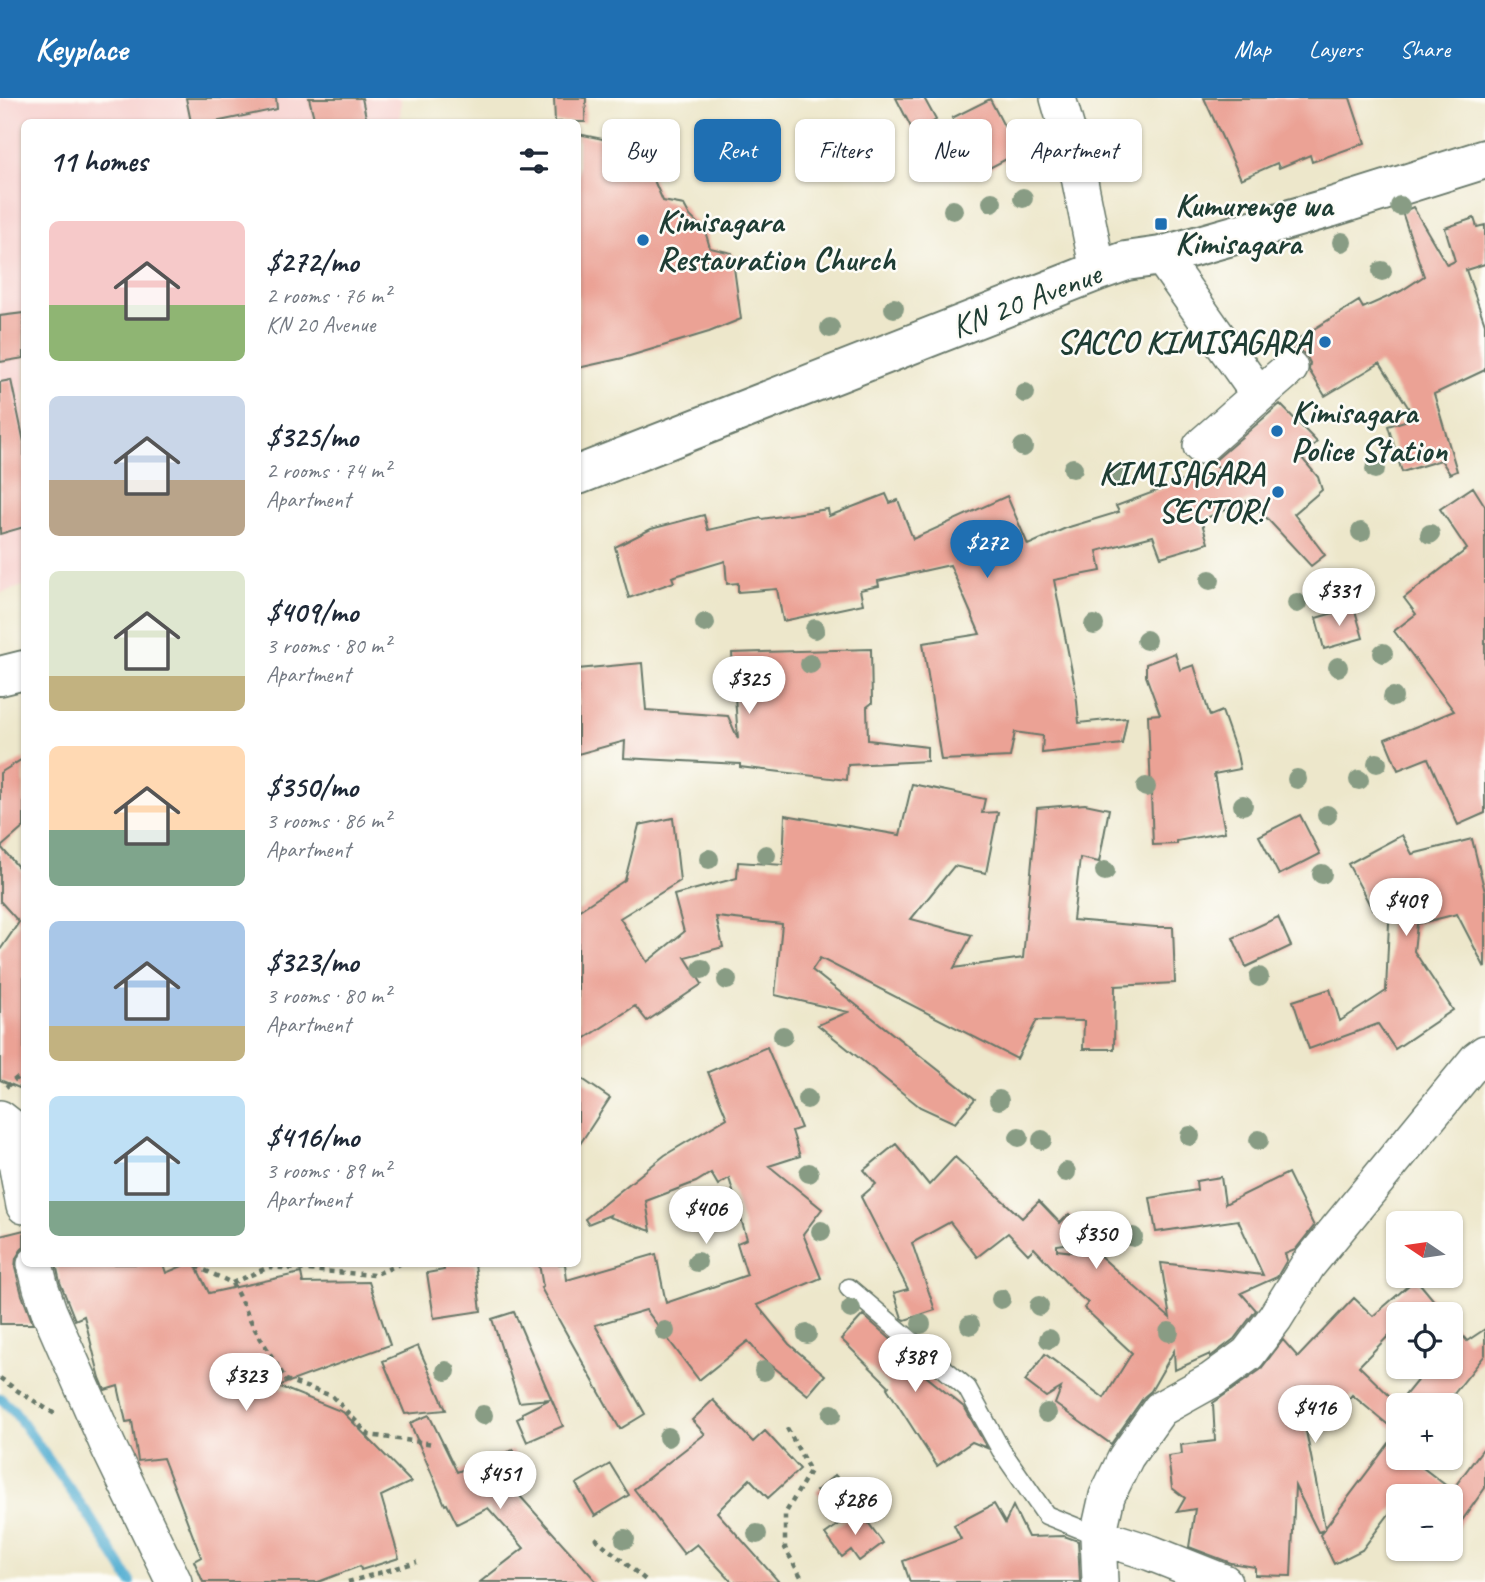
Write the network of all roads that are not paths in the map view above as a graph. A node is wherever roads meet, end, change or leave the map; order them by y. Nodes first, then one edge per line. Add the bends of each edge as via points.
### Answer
1 (1058, 98) edge
2 (1485, 159) edge
3 (1161, 256) junction
4 (1098, 271) junction
5 (1290, 368) dead end
6 (1259, 395) junction
7 (1201, 446) dead end
8 (581, 474) edge
9 (21, 671) edge
10 (0, 676) edge
11 (1485, 1053) edge
12 (0, 1118) edge
13 (21, 1190) edge
14 (36, 1267) edge
15 (849, 1288) dead end
16 (1098, 1536) junction
17 (174, 1582) edge
18 (1100, 1582) edge
19 (1224, 1582) edge

1 - 4 street
2 - 3 main road, KN 20 Avenue
3 - 4 main road, KN 20 Avenue
3 - 6 street
4 - 8 main road, KN 20 Avenue
5 - 6 street
6 - 7 street
9 - 10 main road
11 - 16 street via 1308,1265 1248,1354 1160,1409 1126,1457 1107,1496
12 - 13 street via 9,1125
14 - 17 street via 109,1448
15 - 16 lane via 967,1388 1001,1450 1046,1515
16 - 18 street
16 - 19 street

